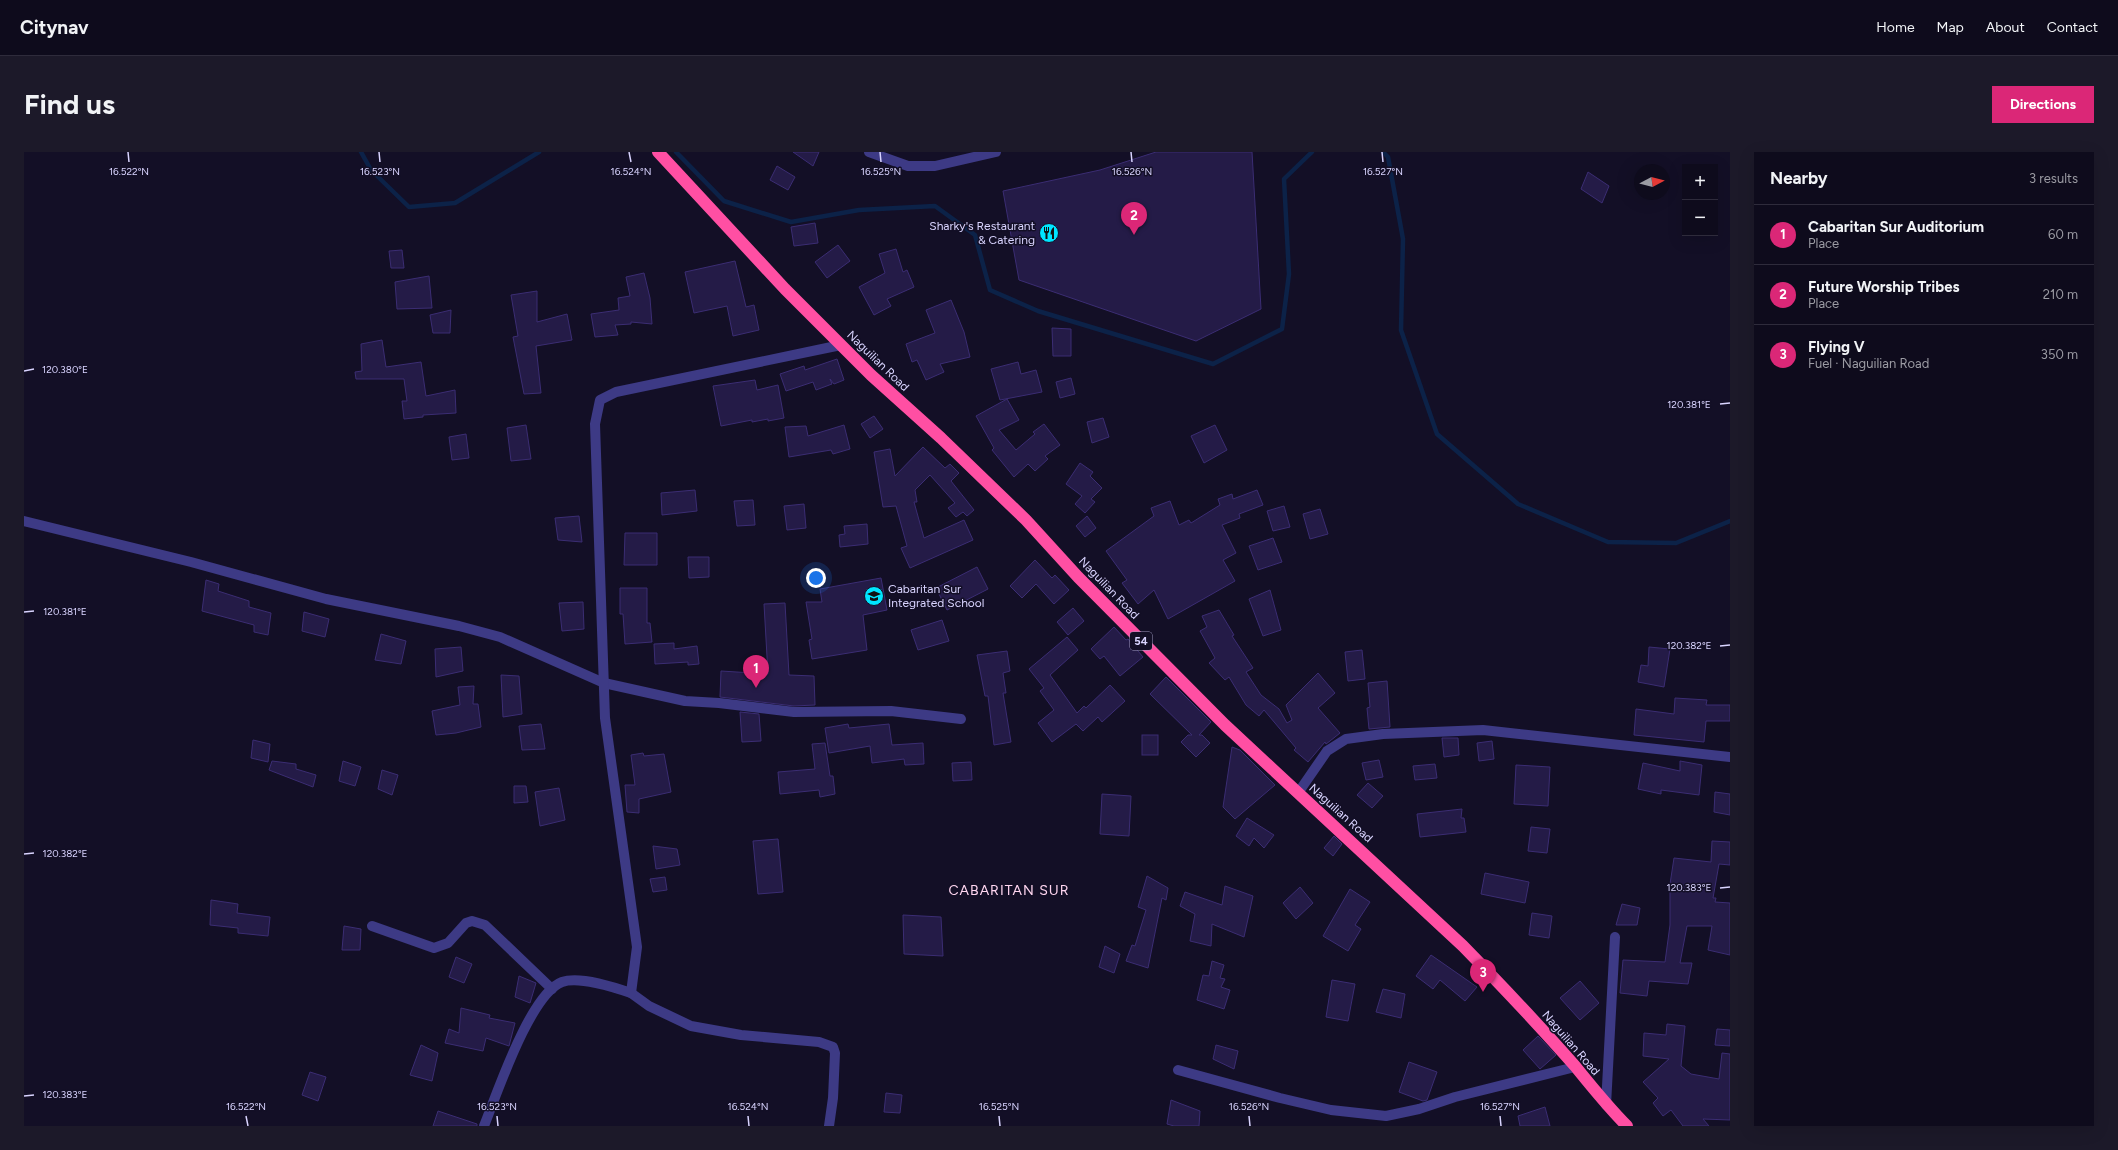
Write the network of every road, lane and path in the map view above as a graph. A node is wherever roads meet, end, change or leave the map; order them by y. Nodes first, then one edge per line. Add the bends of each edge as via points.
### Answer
1 (658, 152) edge
2 (869, 152) edge
3 (996, 152) edge
4 (841, 346) junction
5 (24, 521) edge
6 (604, 683) junction
7 (961, 719) dead end
8 (1730, 757) edge
9 (1298, 793) junction
10 (372, 926) dead end
11 (1615, 937) dead end
12 (552, 989) junction
13 (631, 993) junction
14 (1575, 1067) junction
15 (1178, 1070) dead end
16 (1606, 1105) junction
17 (484, 1126) edge
18 (829, 1126) edge
19 (1626, 1126) edge

1 - 4 highway, Naguilian Road / 54
2 - 3 street via 908,166 935,166
4 - 6 street via 628,389 600,400 595,424
4 - 9 highway, Naguilian Road / 54 via 1012,505 1078,577 1203,703
5 - 6 street via 191,562 326,599 493,635
6 - 7 street via 685,701 794,712 891,711
6 - 13 street via 609,756 637,947
8 - 9 street via 1483,730 1383,734 1346,739 1327,751
9 - 14 highway, Naguilian Road / 54 via 1464,946
10 - 12 street via 434,948 448,943 466,923 476,921 485,925
11 - 16 street
12 - 13 street via 561,982 573,980 614,987
12 - 17 street via 534,1012 517,1041
13 - 18 street via 649,1006 691,1026 741,1035 819,1042 833,1047 834,1091
14 - 15 street via 1386,1116 1309,1105
14 - 16 highway, Naguilian Road / 54
16 - 19 highway, Naguilian Road / 54

